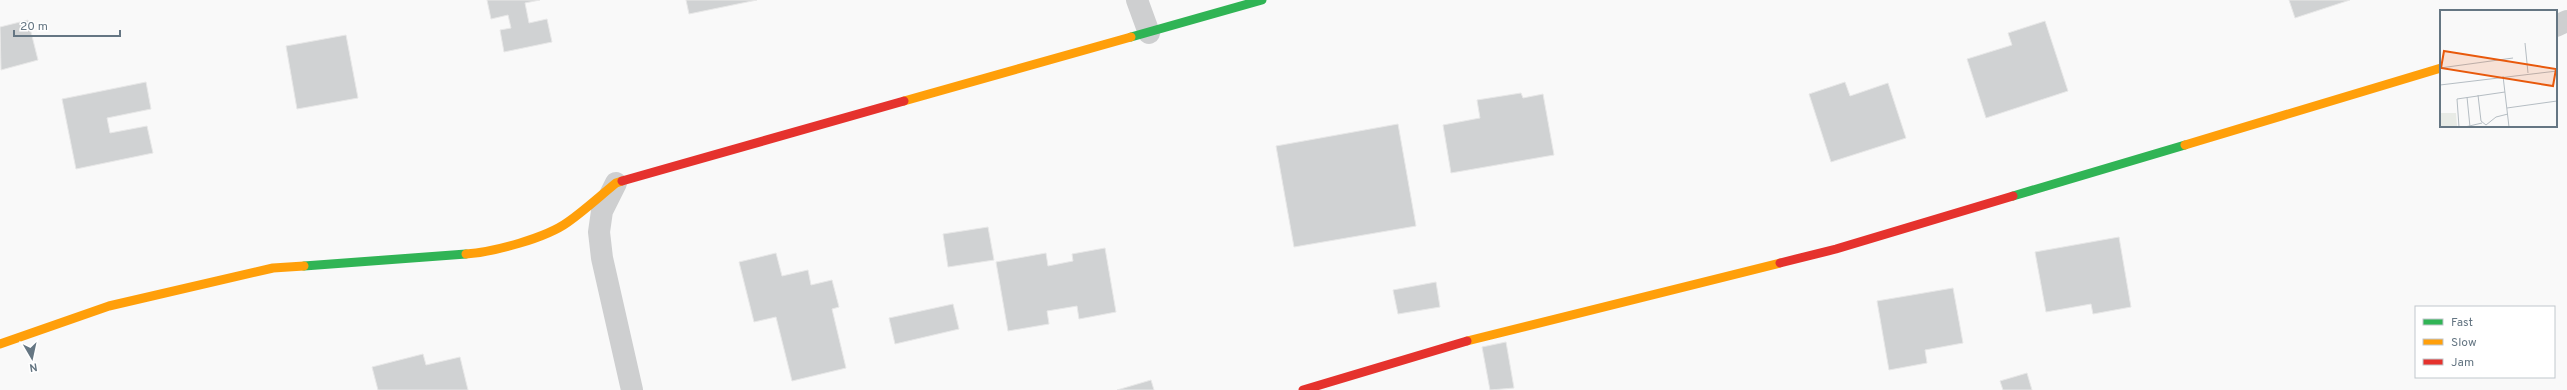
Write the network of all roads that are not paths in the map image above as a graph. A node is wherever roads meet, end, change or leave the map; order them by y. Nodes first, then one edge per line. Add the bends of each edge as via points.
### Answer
1 (1137, 0) edge
2 (1262, 0) edge
3 (2567, 21) edge
4 (2557, 26) edge
5 (1149, 33) junction
6 (2440, 68) edge
7 (616, 183) junction
8 (0, 344) edge
9 (632, 390) edge
10 (1303, 390) edge

1 - 5 street
2 - 5 street
3 - 4 street
5 - 7 street
6 - 10 street via 1836,249 1492,334
7 - 8 street via 567,223 528,240 484,253 274,268 109,306
7 - 9 street via 602,211 599,232 602,258

